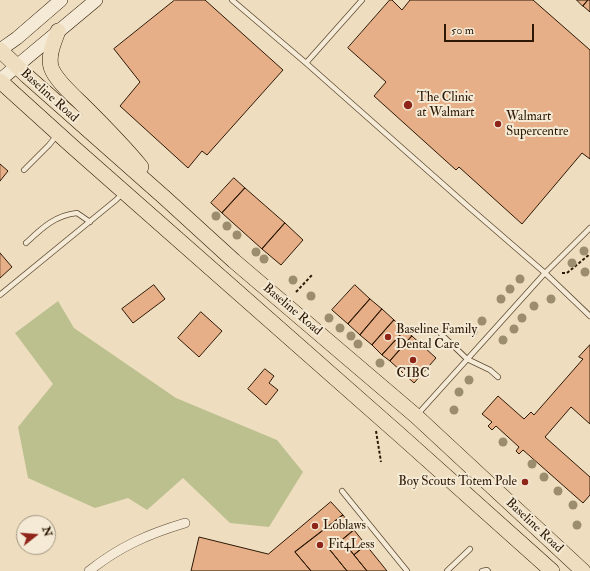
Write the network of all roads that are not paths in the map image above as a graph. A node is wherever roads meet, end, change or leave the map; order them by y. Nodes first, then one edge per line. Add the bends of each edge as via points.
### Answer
1 (61, 0) edge
2 (96, 0) edge
3 (232, 0) edge
4 (362, 0) edge
5 (58, 31) junction
6 (0, 50) edge
7 (306, 63) junction
8 (16, 66) junction
9 (0, 81) edge
10 (58, 134) junction
11 (24, 170) dead end
12 (124, 192) junction
13 (165, 198) junction
14 (90, 222) junction
15 (590, 228) edge
16 (26, 243) dead end
17 (545, 273) junction
18 (0, 295) edge
19 (590, 316) edge
20 (440, 334) dead end
21 (467, 358) junction
22 (498, 376) dead end
23 (416, 416) junction
24 (400, 436) junction
25 (342, 491) dead end
26 (185, 523) dead end
27 (470, 549) dead end
28 (534, 555) junction
29 (89, 571) edge
30 (407, 571) edge
31 (447, 571) edge
32 (482, 571) edge
33 (488, 571) edge
34 (547, 571) edge
35 (552, 571) edge
36 (583, 571) edge

1 - 6 main road
2 - 5 main road
3 - 7 lane
4 - 7 lane
5 - 8 main road
5 - 13 main road via 51,53 55,73 70,92 130,153
6 - 8 main road, Baseline Road
7 - 17 lane
8 - 9 main road
8 - 13 main road, Baseline Road
9 - 10 main road, Baseline Road
10 - 11 lane
10 - 12 main road, Baseline Road
12 - 14 lane
12 - 24 main road, Baseline Road
13 - 23 main road, Baseline Road via 234,261
14 - 16 lane via 77,213 70,214 48,223
14 - 18 lane
15 - 17 lane
17 - 19 lane
17 - 21 lane
20 - 21 lane
21 - 22 lane
21 - 23 lane
23 - 24 main road
23 - 36 main road, Baseline Road
24 - 28 main road, Baseline Road
25 - 30 lane
26 - 29 street via 140,538
27 - 31 lane
28 - 34 main road
28 - 35 main road, Baseline Road
32 - 33 lane

